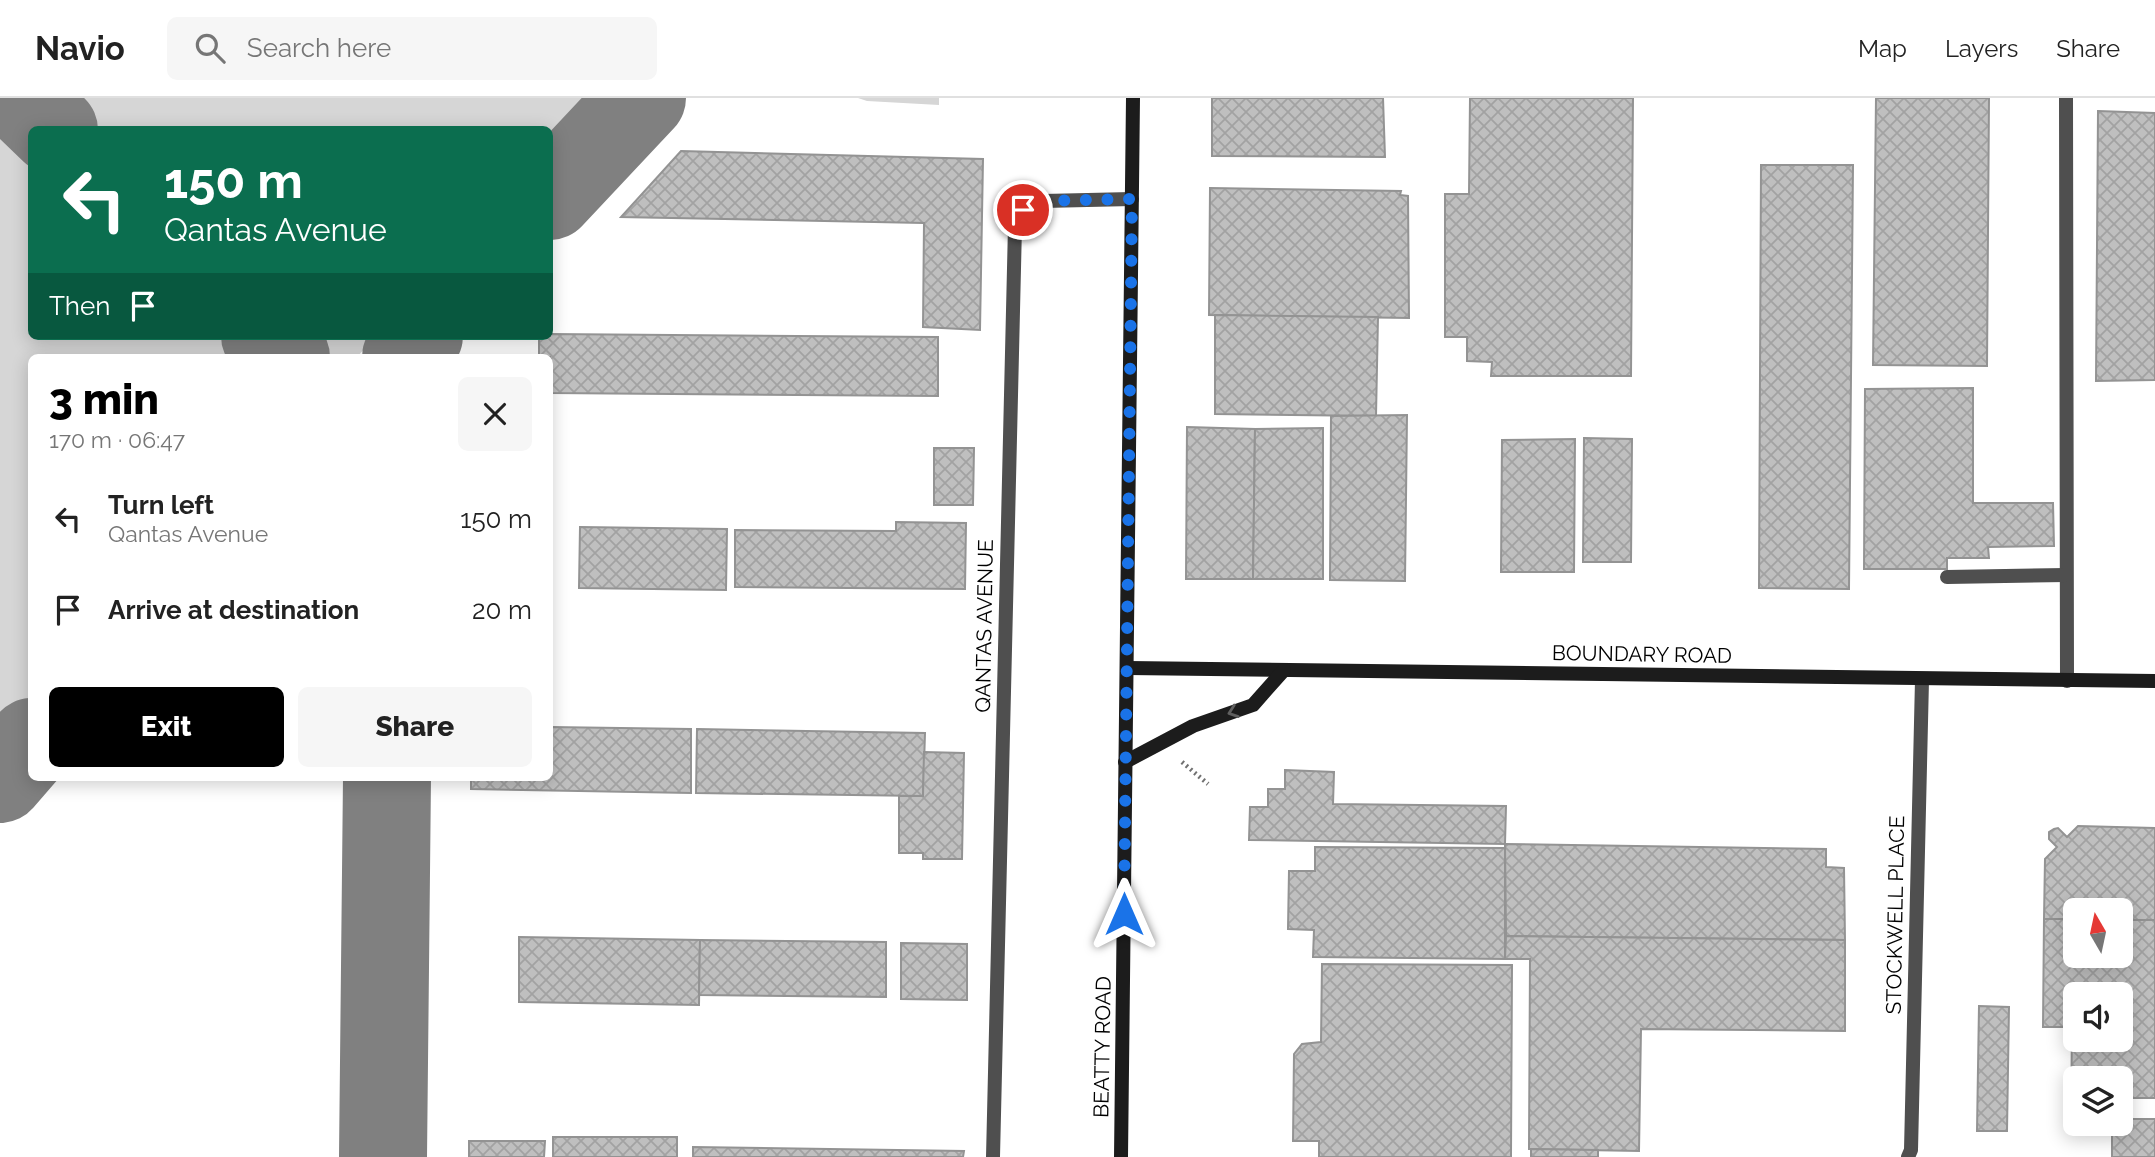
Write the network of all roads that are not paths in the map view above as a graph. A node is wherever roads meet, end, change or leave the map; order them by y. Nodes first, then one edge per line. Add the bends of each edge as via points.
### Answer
1 (1133, 98) edge
2 (2066, 98) edge
3 (1132, 199) junction
4 (2066, 575) junction
5 (1947, 577) dead end
6 (1128, 668) junction
7 (1284, 670) junction
8 (1922, 680) junction
9 (2067, 681) junction
10 (2155, 681) edge
11 (1125, 762) junction
12 (1911, 1155) edge
13 (993, 1157) edge
14 (1121, 1157) edge

1 - 3 main road, BEATTY ROAD
2 - 4 street
3 - 6 main road, BEATTY ROAD
3 - 13 street, QANTAS AVENUE via 1043,201 1023,210 1014,226
4 - 5 street
4 - 9 street
6 - 7 main road, BOUNDARY ROAD
6 - 11 main road, BEATTY ROAD
7 - 8 main road, BOUNDARY ROAD
7 -> 11 main road via 1252,705 1193,726
8 - 9 main road, BOUNDARY ROAD
8 - 12 street, STOCKWELL PLACE
9 - 10 main road, BOUNDARY ROAD
11 - 14 main road, BEATTY ROAD

